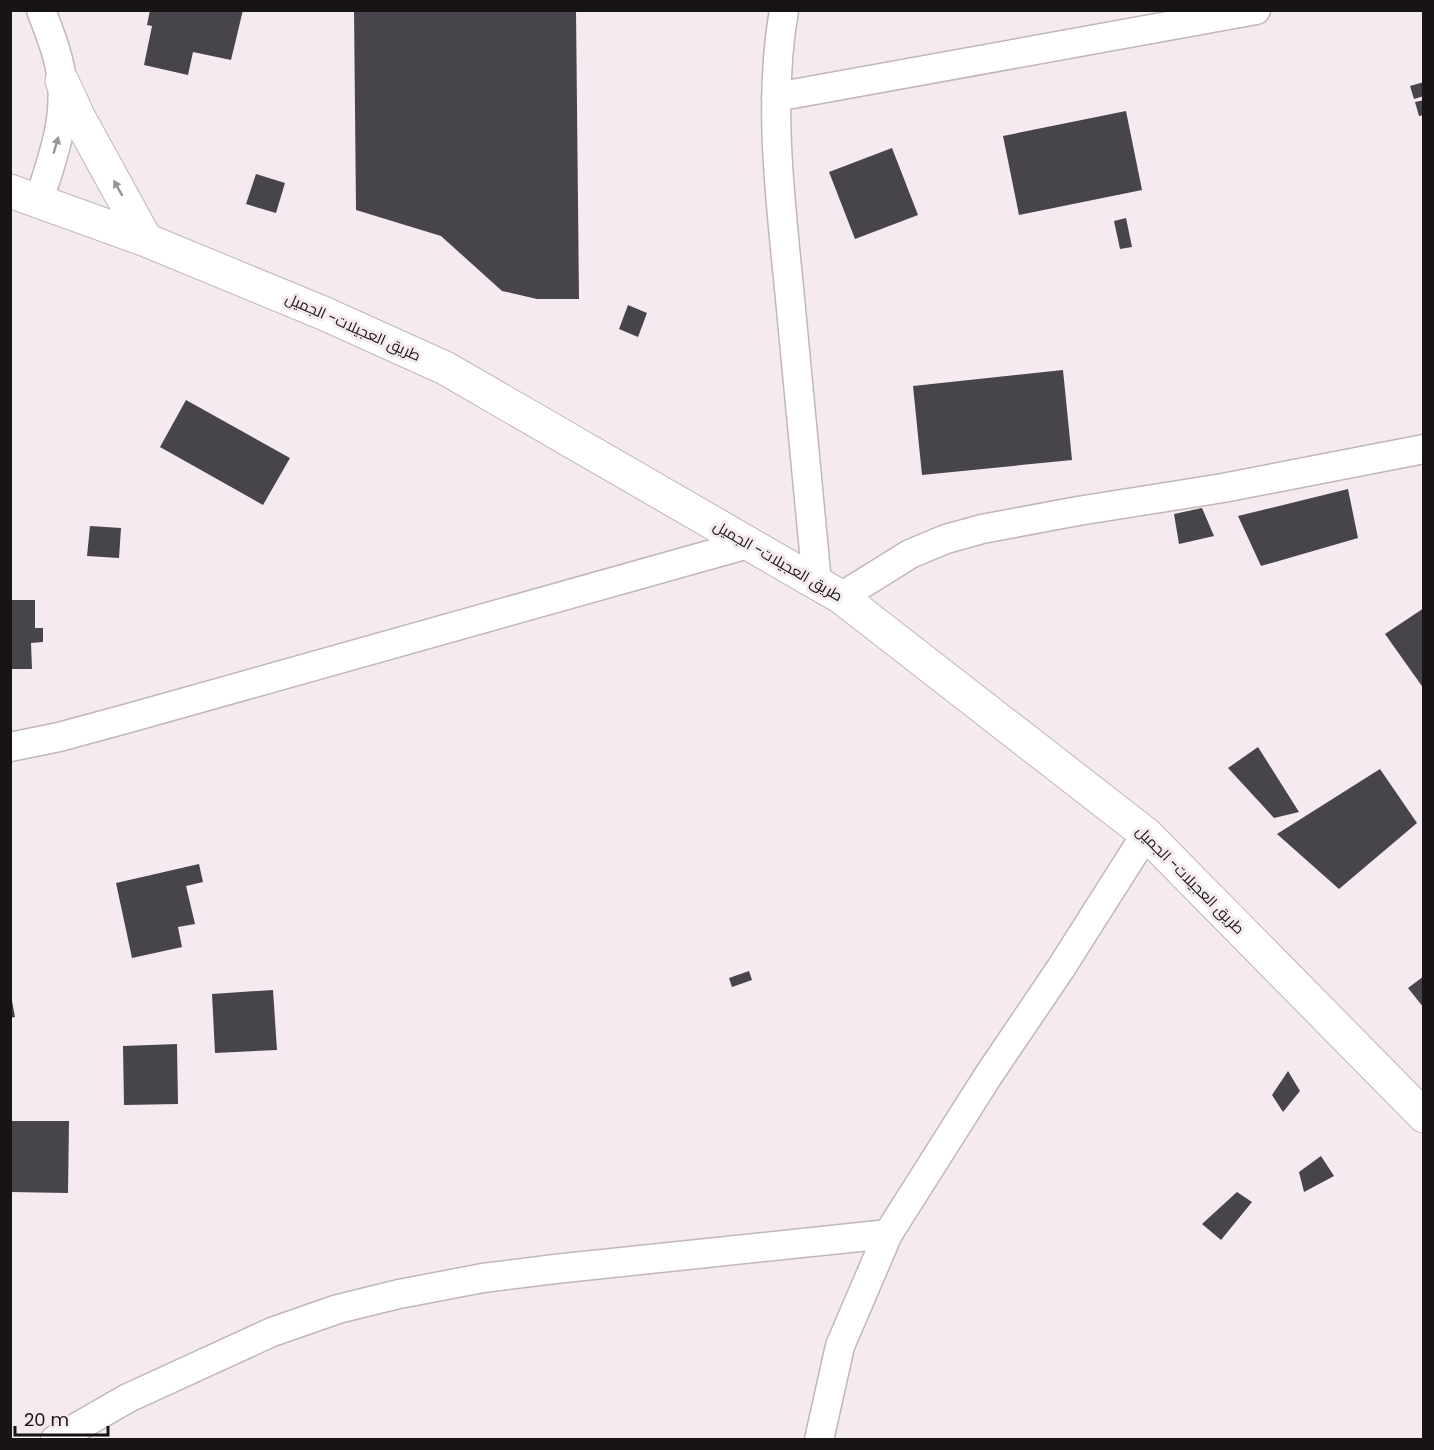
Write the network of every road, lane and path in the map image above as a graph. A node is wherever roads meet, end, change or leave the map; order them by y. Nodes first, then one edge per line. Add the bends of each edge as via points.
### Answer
1 (41, 10) edge
2 (784, 10) edge
3 (1256, 10) edge
4 (62, 81) junction
5 (776, 97) junction
6 (25, 196) edge
7 (146, 240) junction
8 (1424, 449) edge
9 (748, 544) junction
10 (829, 590) junction
11 (10, 747) edge
12 (1146, 834) junction
13 (1424, 1116) edge
14 (888, 1234) junction
15 (55, 1440) edge
16 (819, 1440) edge

1 - 4 street
2 - 5 street
3 - 5 street
6 -> 4 street via 60,131
7 -> 4 main road
5 - 10 street via 781,207
6 - 7 main road, طريق العجيلات- الجميل
7 - 9 main road, طريق العجيلات- الجميل via 445,368
8 - 10 street via 982,529 946,539
9 - 10 main road, طريق العجيلات- الجميل
9 - 11 street via 129,718
10 - 12 main road, طريق العجيلات- الجميل
12 - 13 main road, طريق العجيلات- الجميل
12 - 14 street
14 - 15 street via 483,1278 338,1309 272,1332 128,1398
14 - 16 street via 840,1346

